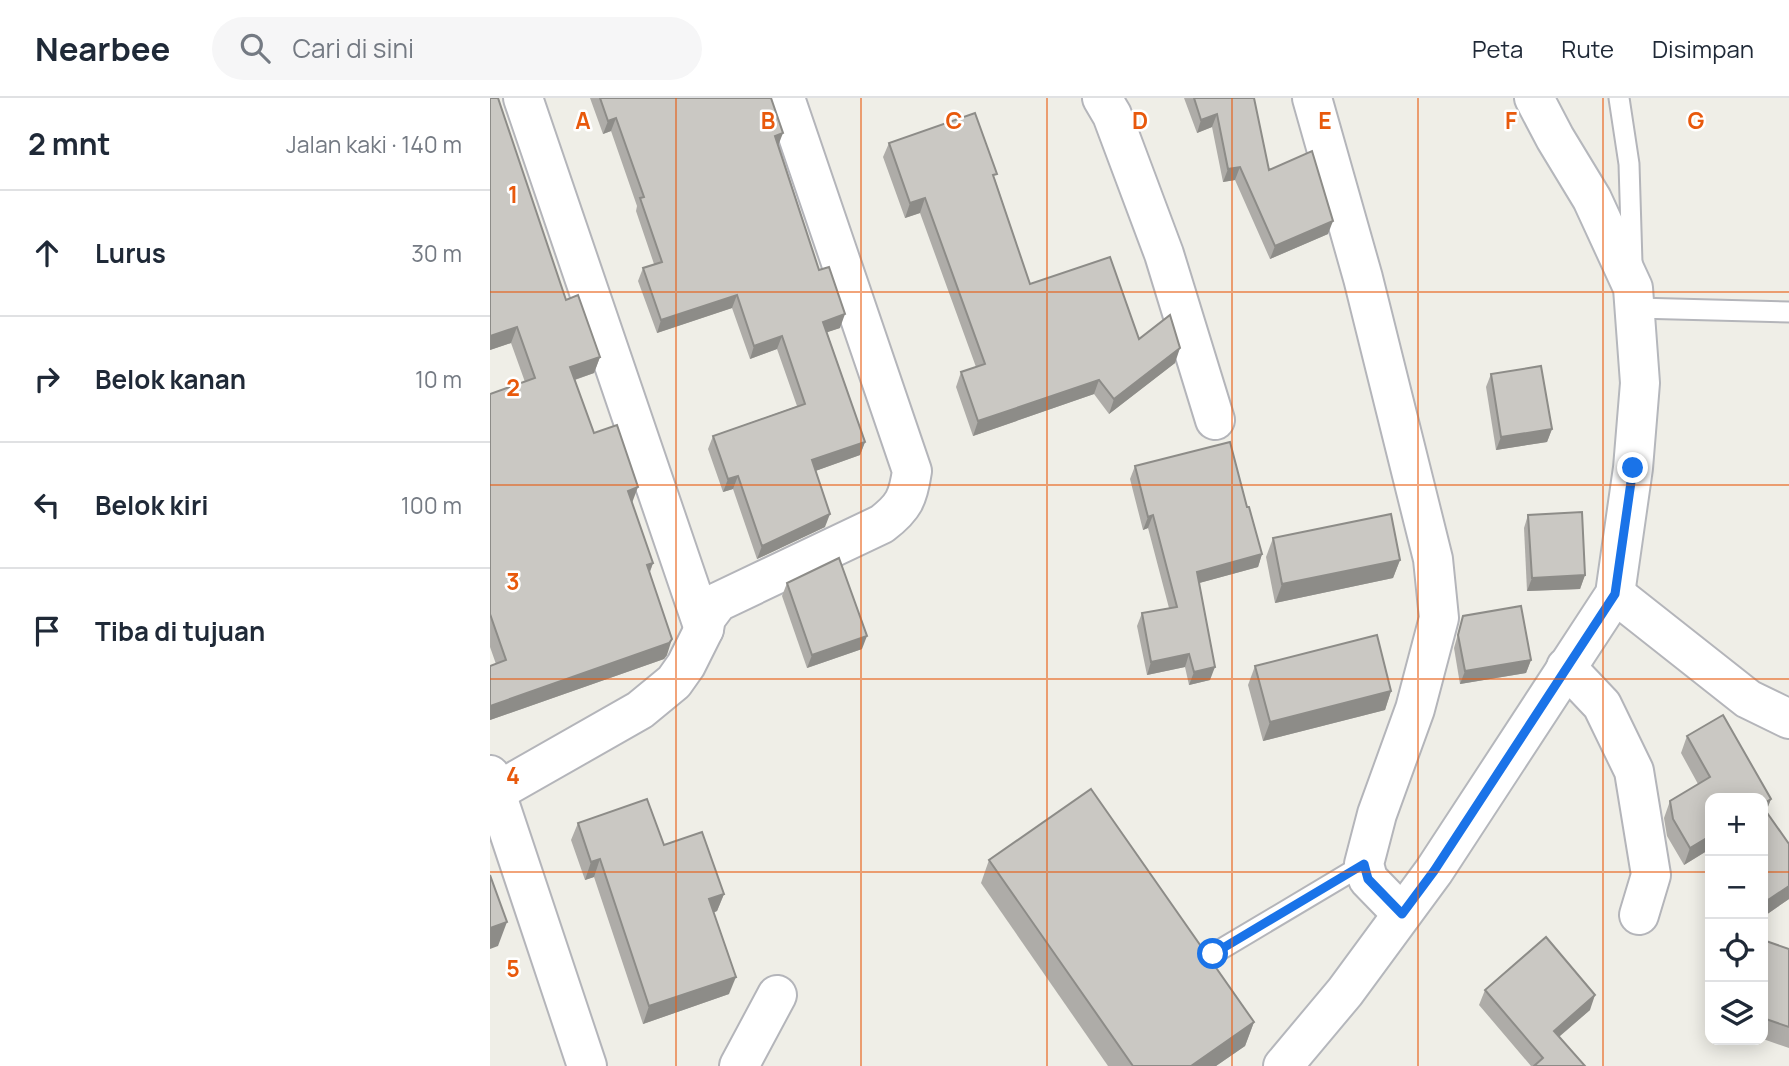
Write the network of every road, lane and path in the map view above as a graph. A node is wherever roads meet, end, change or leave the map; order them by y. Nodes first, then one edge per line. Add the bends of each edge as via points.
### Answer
1 (523, 98) edge
2 (785, 98) edge
3 (1102, 98) edge
4 (1312, 98) edge
5 (1534, 98) edge
6 (1619, 98) edge
7 (1634, 298) junction
8 (1789, 312) edge
9 (1215, 420) dead end
10 (1615, 594) junction
11 (704, 628) junction
12 (1566, 667) junction
13 (1789, 719) edge
14 (493, 784) edge
15 (1364, 864) junction
16 (1402, 914) junction
17 (1639, 915) dead end
18 (1213, 954) dead end
19 (777, 995) dead end
20 (587, 1066) edge
21 (739, 1066) edge
22 (1283, 1066) edge

1 - 11 street
2 - 11 street via 912,471 909,492 900,510 882,524 718,602
3 - 9 street via 1164,254
4 - 15 street via 1363,278 1433,559 1439,618 1415,709
5 - 7 street via 1592,199
6 - 7 lane via 1629,164
7 - 8 lane
7 - 10 street via 1640,383
10 - 12 street
10 - 13 street via 1748,699
11 - 14 street via 674,682 640,710
12 - 16 street
12 - 17 street via 1602,705 1634,771 1651,875
14 - 20 street
15 - 16 street via 1368,879
15 - 18 lane
16 - 22 street
19 - 21 street

